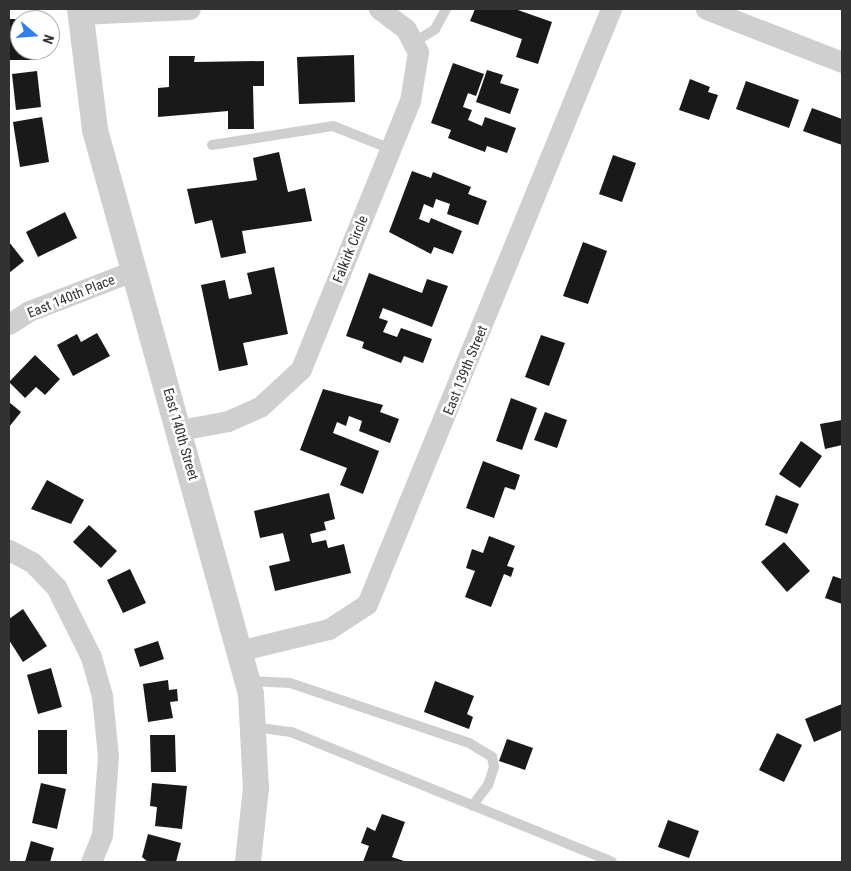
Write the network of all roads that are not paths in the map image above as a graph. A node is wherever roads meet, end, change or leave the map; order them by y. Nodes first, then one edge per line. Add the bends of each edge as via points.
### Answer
1 (190, 9) edge
2 (379, 9) edge
3 (446, 9) edge
4 (611, 9) edge
5 (706, 9) edge
6 (80, 11) edge
7 (413, 43) junction
8 (842, 62) edge
9 (212, 145) dead end
10 (391, 150) junction
11 (135, 270) junction
12 (9, 324) edge
13 (180, 430) junction
14 (9, 550) edge
15 (242, 650) junction
16 (248, 681) junction
17 (253, 727) junction
18 (472, 806) junction
19 (91, 862) edge
20 (248, 862) edge
21 (612, 862) edge

1 - 6 street
2 - 7 street via 406,29
3 - 7 lane via 435,29
4 - 15 street, East 139th Street via 367,604 329,629
5 - 8 street
6 - 11 street, East 140th Street via 95,130
7 - 10 street, Falkirk Circle via 418,52 410,101
9 - 10 lane via 333,126
10 - 13 street, Falkirk Circle via 301,369 260,407 228,421
11 - 12 street, East 140th Place via 29,311
11 - 13 street, East 140th Street
13 - 15 street, East 140th Street
14 - 19 street via 32,562 56,587 92,658 102,696 108,756 102,835
15 - 16 street, East 140th Street
16 - 17 street, East 140th Street
16 - 18 lane via 290,683 469,744 492,757 494,767 488,785
17 - 18 lane via 291,732
17 - 20 street, East 140th Street via 256,788
18 - 21 lane

